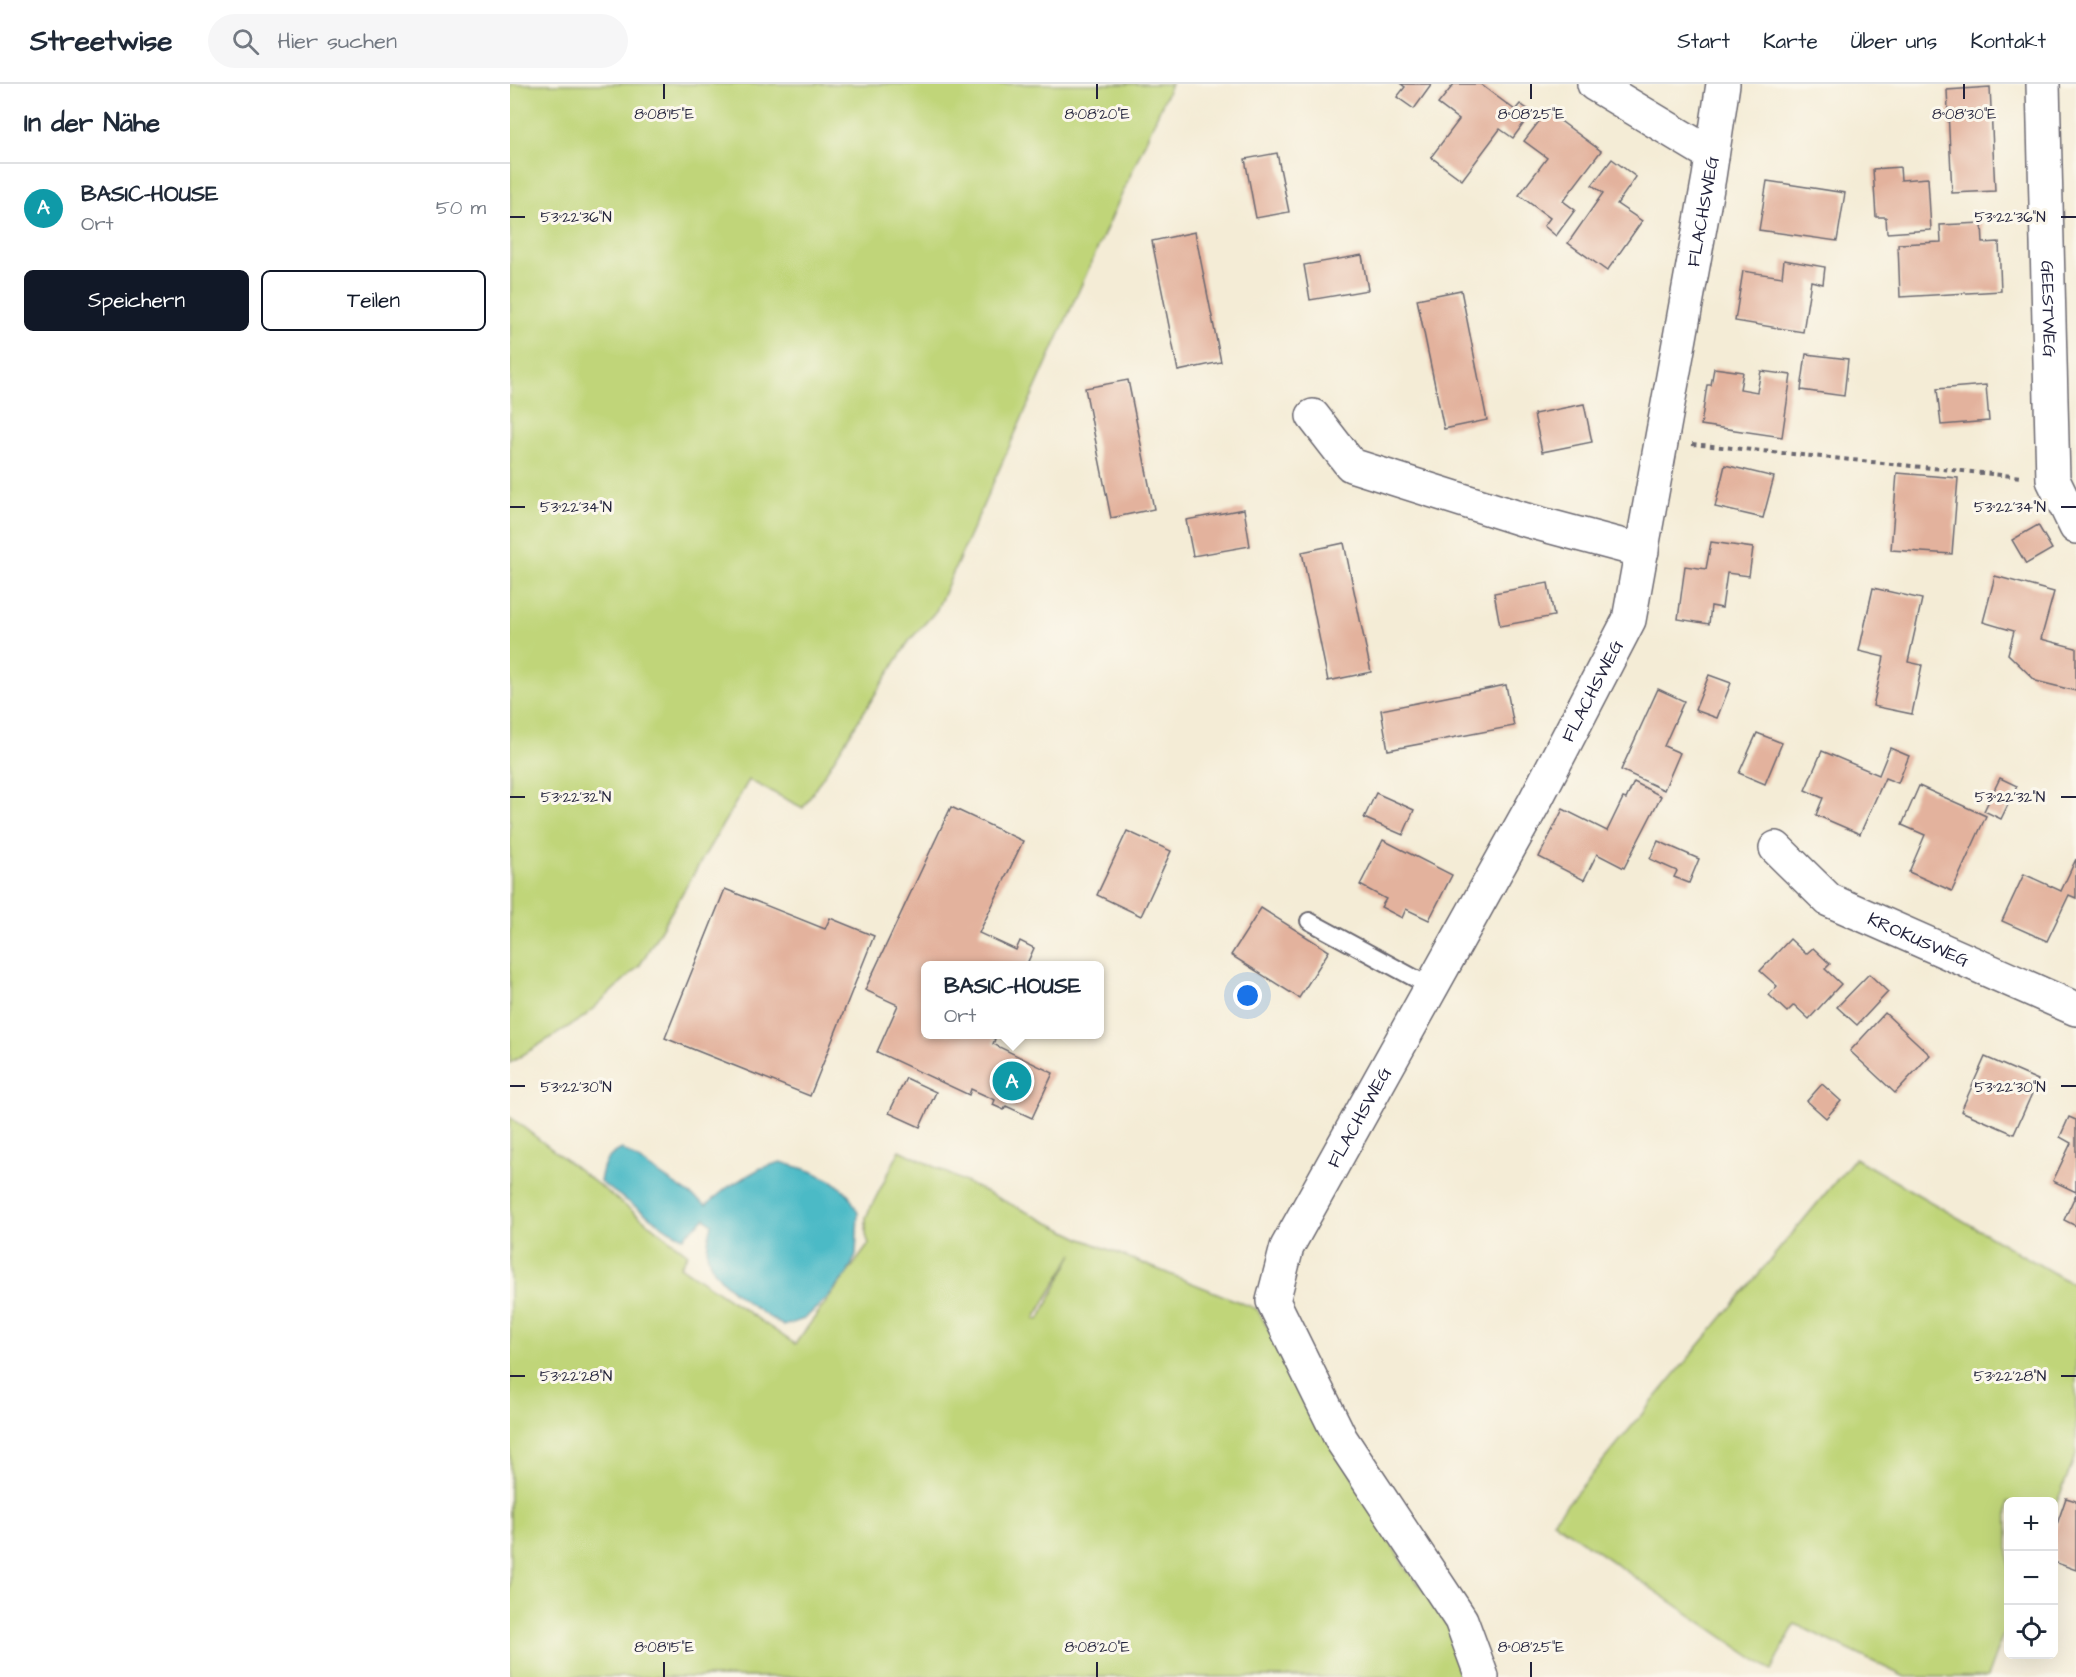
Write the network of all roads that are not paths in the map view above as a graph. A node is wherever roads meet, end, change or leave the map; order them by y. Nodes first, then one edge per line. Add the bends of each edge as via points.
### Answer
1 (1594, 84) edge
2 (1723, 84) edge
3 (2043, 84) edge
4 (1712, 155) junction
5 (1313, 416) dead end
6 (2076, 527) edge
7 (1642, 551) junction
8 (1776, 848) dead end
9 (1309, 921) dead end
10 (1431, 987) junction
11 (2076, 1009) edge
12 (1482, 1677) edge

1 - 4 street
2 - 4 street, FLACHSWEG
3 - 6 street, GEESTWEG via 2053,480
4 - 7 street, FLACHSWEG
5 - 7 street via 1351,465 1522,519
7 - 10 street, FLACHSWEG via 1629,620 1535,801
8 - 11 street, KROKUSWEG via 1829,900
9 - 10 lane
10 - 12 street, FLACHSWEG via 1287,1247 1273,1301 1341,1439 1461,1620

